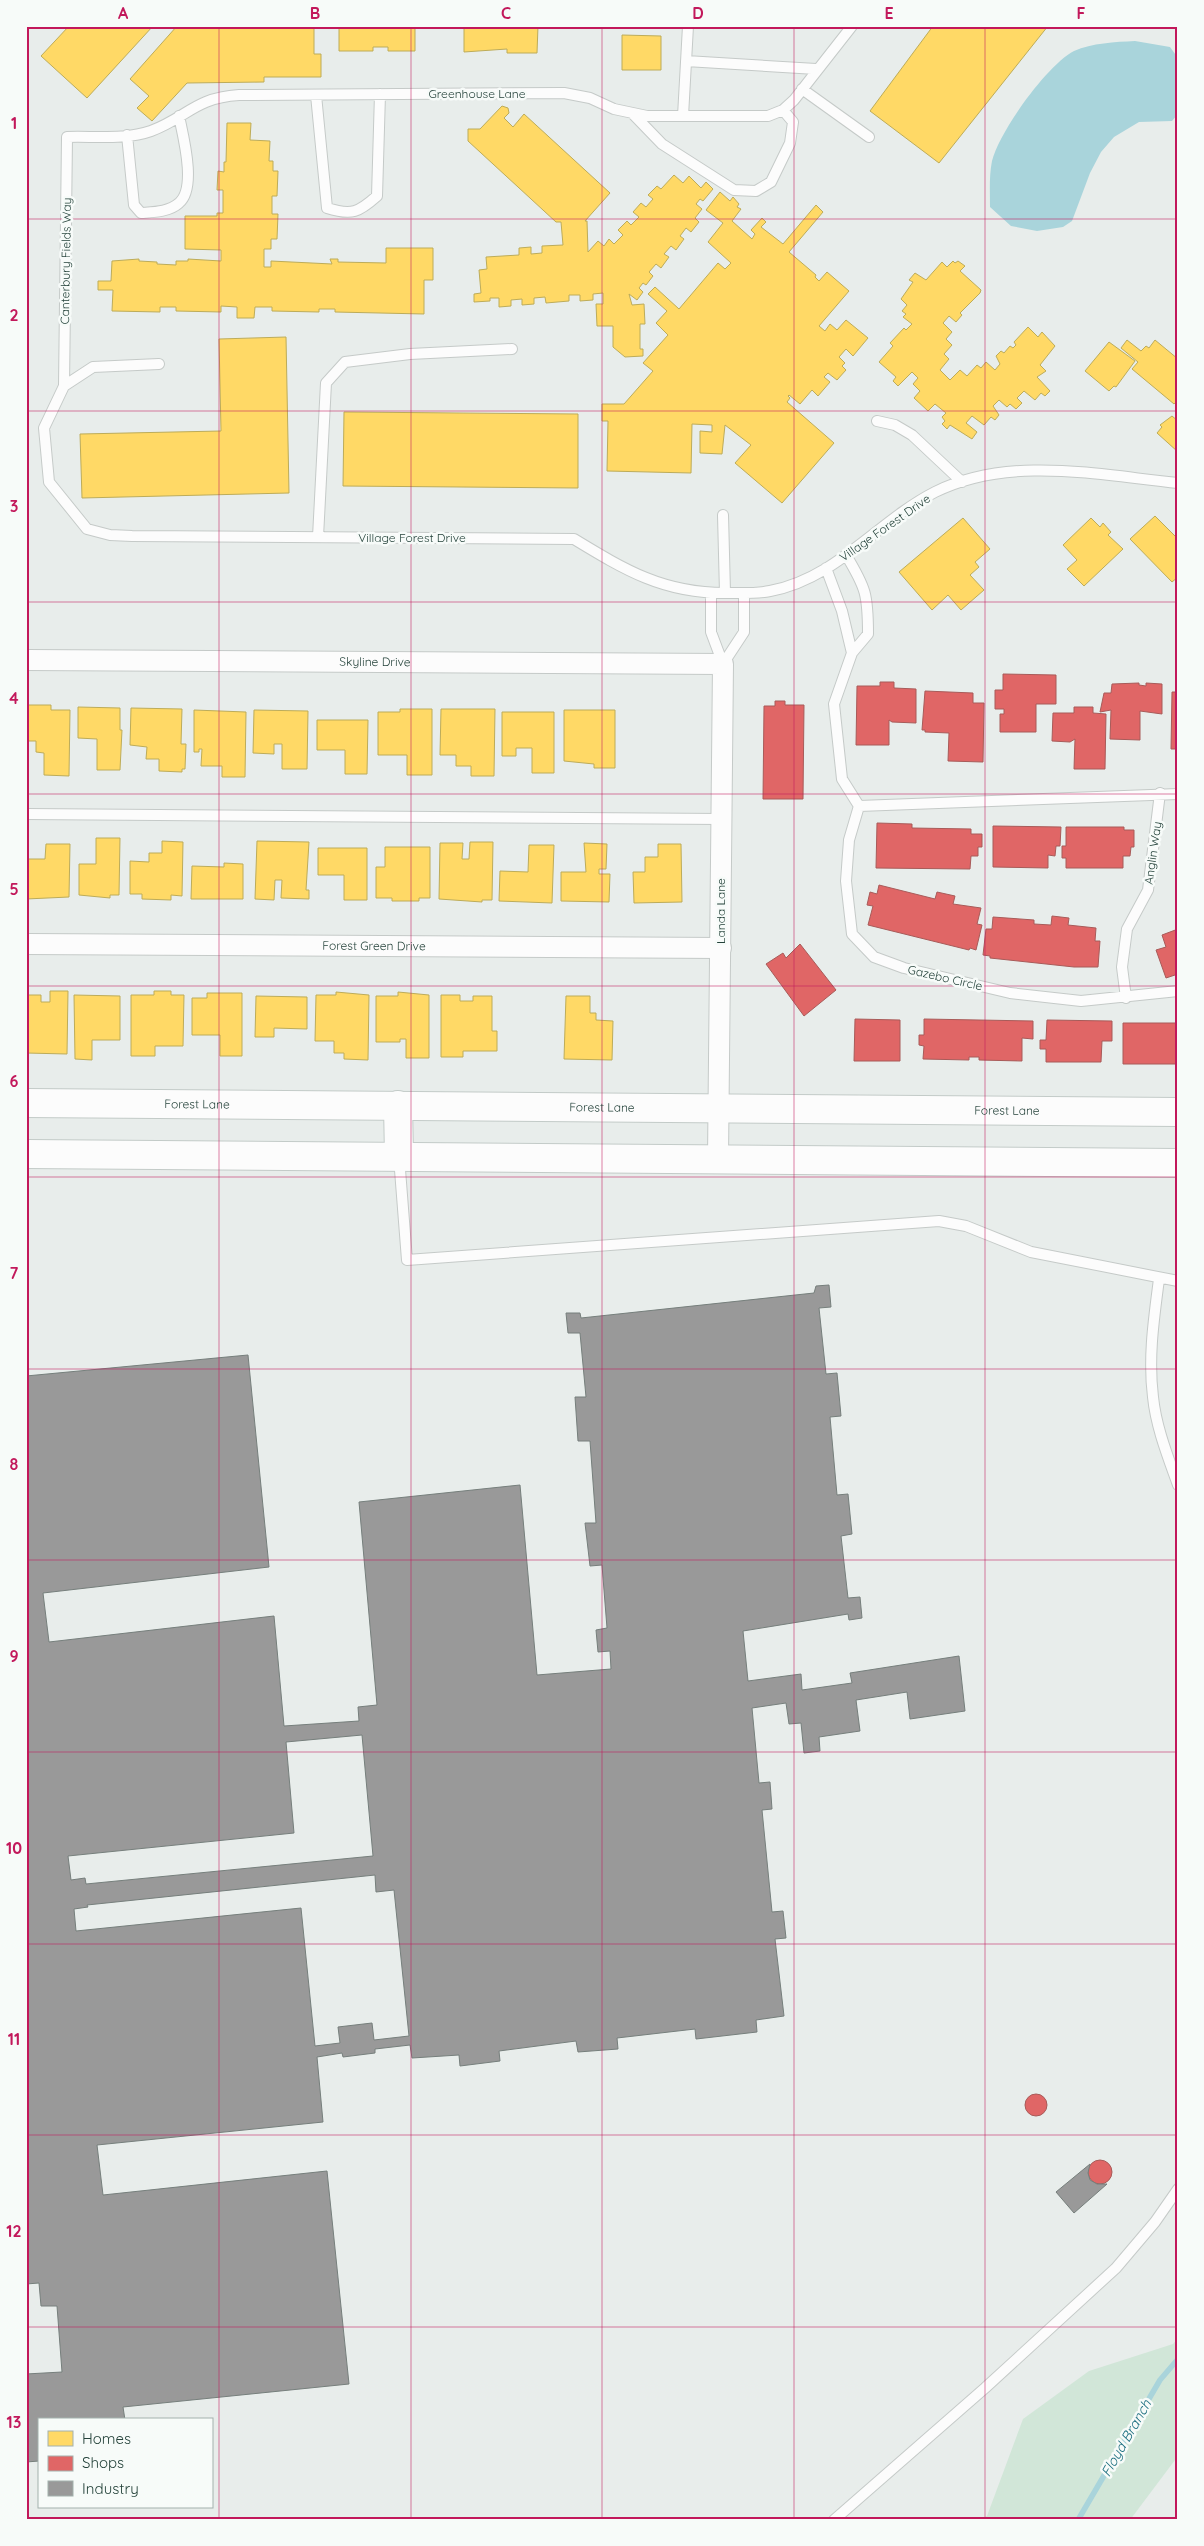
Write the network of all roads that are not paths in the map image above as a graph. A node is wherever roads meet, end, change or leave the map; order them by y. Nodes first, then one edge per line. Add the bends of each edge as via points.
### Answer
1 (688, 26) edge
2 (852, 26) edge
3 (686, 61) junction
4 (816, 69) junction
5 (802, 89) junction
6 (380, 94) junction
7 (316, 95) junction
8 (783, 110) junction
9 (632, 113) junction
10 (178, 116) junction
11 (683, 116) junction
12 (127, 135) junction
13 (67, 137) joint
14 (869, 137) dead end
15 (512, 349) dead end
16 (159, 364) dead end
17 (64, 386) junction
18 (877, 421) dead end
19 (962, 482) junction
20 (1178, 483) edge
21 (723, 515) dead end
22 (318, 537) junction
23 (846, 555) junction
24 (826, 568) junction
25 (711, 593) junction
26 (725, 593) junction
27 (744, 593) junction
28 (852, 653) junction
29 (26, 660) edge
30 (723, 664) junction
31 (1160, 793) junction
32 (1178, 794) edge
33 (859, 806) junction
34 (26, 814) edge
35 (722, 819) junction
36 (26, 944) edge
37 (721, 948) junction
38 (1178, 991) edge
39 (1126, 998) junction
40 (26, 1103) edge
41 (398, 1105) junction
42 (719, 1108) junction
43 (1178, 1112) edge
44 (26, 1154) edge
45 (399, 1156) junction
46 (718, 1158) junction
47 (1178, 1162) edge
48 (1159, 1279) junction
49 (1178, 1281) edge
50 (1178, 1485) edge
51 (1178, 2189) edge
52 (834, 2520) edge

1 - 3 lane
2 - 4 lane
3 - 4 lane
3 - 11 lane
4 - 5 lane
5 - 8 lane
5 - 14 lane
6 - 7 lane, Greenhouse Lane
6 - 7 lane via 377,196 360,211 342,212 328,208
6 - 9 lane, Greenhouse Lane via 564,93 590,98
7 - 10 lane, Greenhouse Lane via 223,96 196,105
8 - 9 lane via 793,122 790,143 771,182 756,191 734,190 662,144
8 - 11 lane, Greenhouse Lane via 768,116
9 - 11 lane, Greenhouse Lane
10 - 12 lane, Greenhouse Lane via 153,130
10 - 12 lane via 185,143 188,184 180,203 166,210 141,213 134,205
12 - 13 lane, Greenhouse Lane
13 - 17 lane, Canterbury Fields Way
15 - 22 lane via 410,354 345,362 326,383
16 - 17 lane via 93,367
17 - 22 lane, Village Forest Drive via 44,428 49,482 87,529 132,536
18 - 19 lane via 895,425 912,435
19 - 20 lane, Village Forest Drive via 995,473 1038,471
19 - 23 lane, Village Forest Drive via 917,504
21 - 26 lane
22 - 25 lane, Village Forest Drive via 574,539 626,570 661,585
23 - 24 lane, Village Forest Drive
23 - 28 lane via 868,600 868,634
24 - 27 lane, Village Forest Drive via 786,587
24 - 28 lane via 842,610
25 - 26 lane, Village Forest Drive
25 - 30 lane via 711,632
26 - 27 lane, Village Forest Drive
27 - 30 lane via 744,632
28 - 33 lane via 834,704 842,779
29 - 30 street, Skyline Drive
30 - 35 street, Landa Lane
31 - 32 lane
31 - 33 lane
31 - 39 lane, Anglin Way via 1148,890 1128,929 1122,968
33 - 39 lane, Gazebo Circle via 848,840 846,881 852,934 874,957 904,968 1010,993 1081,1001
34 - 35 lane
35 - 37 street, Landa Lane
36 - 37 street, Forest Green Drive
37 - 42 street, Landa Lane
38 - 39 lane, Gazebo Circle
40 - 41 main road, Forest Lane
41 - 42 main road, Forest Lane
41 - 45 main road
42 - 43 main road, Forest Lane
42 - 46 street, Landa Lane
44 - 45 main road
45 - 46 main road
45 - 48 lane via 408,1260 939,1221 966,1226 1031,1252
46 - 47 main road
48 - 49 lane
48 - 50 lane via 1152,1342 1153,1398
51 - 52 lane via 1116,2268

